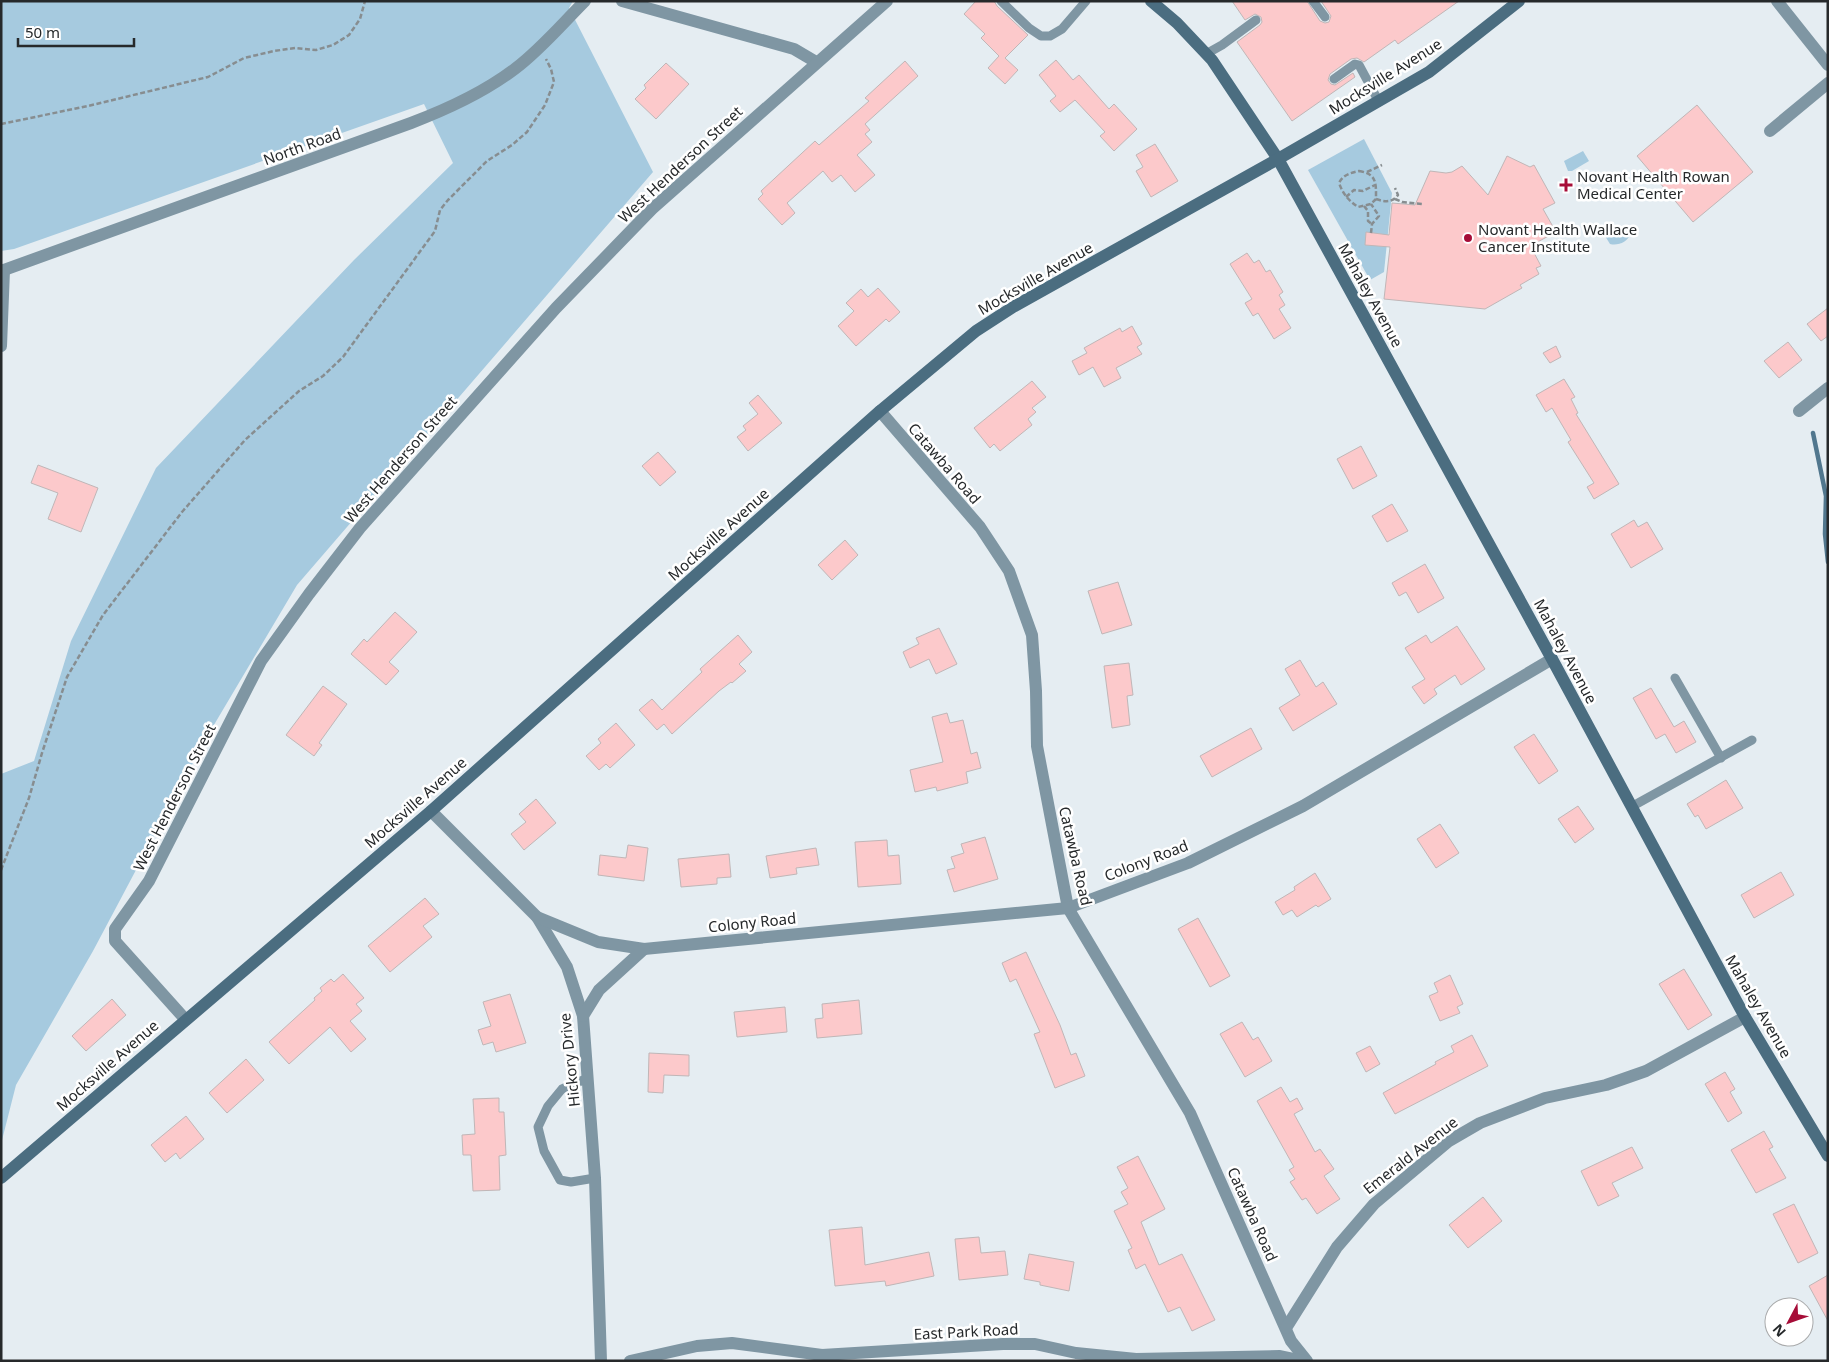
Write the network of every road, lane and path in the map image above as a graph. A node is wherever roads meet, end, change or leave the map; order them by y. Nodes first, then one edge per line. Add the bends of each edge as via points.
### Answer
1 (365, 1) edge
2 (585, 1) edge
3 (622, 1) edge
4 (887, 1) edge
5 (1001, 1) edge
6 (1086, 1) edge
7 (1151, 1) edge
8 (1313, 1) edge
9 (1519, 1) edge
10 (1777, 1) edge
11 (1326, 17) dead end
12 (1256, 20) dead end
13 (540, 47) junction
14 (1206, 54) junction
15 (816, 62) junction
16 (1828, 64) edge
17 (1334, 79) dead end
18 (1828, 83) edge
19 (1379, 102) junction
20 (1, 124) edge
21 (1770, 131) dead end
22 (1278, 159) junction
23 (1382, 165) dead end
24 (1366, 172) junction
25 (1375, 185) junction
26 (1395, 188) dead end
27 (1346, 197) junction
28 (1376, 199) junction
29 (1395, 199) junction
30 (1371, 204) junction
31 (1423, 204) dead end
32 (1364, 206) junction
33 (1372, 224) junction
34 (1371, 233) dead end
35 (3, 271) edge
36 (1, 346) edge
37 (1828, 388) edge
38 (880, 411) junction
39 (1800, 411) dead end
40 (1552, 660) junction
41 (1675, 678) dead end
42 (1752, 740) dead end
43 (1721, 758) junction
44 (1631, 807) junction
45 (431, 811) junction
46 (1, 870) edge
47 (1068, 908) junction
48 (537, 917) junction
49 (644, 949) junction
50 (584, 1016) junction
51 (1745, 1017) junction
52 (185, 1019) junction
53 (588, 1078) junction
54 (1828, 1156) edge
55 (1, 1178) edge
56 (595, 1178) junction
57 (1286, 1328) junction
58 (601, 1361) edge
59 (630, 1361) edge
60 (1306, 1361) edge

1 - 20 path via 360,19 349,35 333,45 316,50 274,50 244,58 208,77
2 - 13 street, North Road
3 - 15 street via 794,49
4 - 15 street, West Henderson Street
5 - 6 lane via 1041,36 1050,36 1062,29
7 - 14 street, Mahaley Avenue
8 - 11 lane
9 - 19 street, Mocksville Avenue via 1435,68
10 - 16 street
12 - 14 lane
13 - 35 street, North Road via 491,86 427,117
13 - 46 path via 554,82 545,105 527,132 487,161 448,200 440,210 435,231 343,357 245,440 182,512 104,615 67,677 29,798
14 - 22 street, Mahaley Avenue
15 - 52 street, West Henderson Street via 652,209 556,308 360,528 261,661 150,881 115,929 115,941
17 - 19 lane via 1353,60
18 - 21 street
19 - 22 street, Mocksville Avenue
22 - 38 street, Mocksville Avenue via 1012,307 976,331
22 - 40 street, Mahaley Avenue
23 - 24 path
24 - 25 path via 1372,176
24 - 27 path via 1351,172 1341,178 1339,184
25 - 27 path via 1354,190
25 - 28 path
26 - 29 path via 1398,195
27 - 32 path via 1358,207
28 - 29 path via 1386,202
28 - 30 path
29 - 31 path
30 - 32 path
30 - 33 path via 1379,216
32 - 33 path via 1368,212 1366,218
33 - 34 path
35 - 36 street
37 - 39 street
38 - 45 street, Mocksville Avenue
38 - 47 street, Catawba Road via 980,528 1009,571 1032,635 1036,746
40 - 44 street, Mahaley Avenue
40 - 47 street, Colony Road via 1303,806 1188,863
41 - 43 lane
42 - 43 lane
43 - 44 lane
44 - 51 street, Mahaley Avenue
45 - 48 street, Hickory Drive
45 - 52 street, Mocksville Avenue
47 - 49 street, Colony Road
47 - 57 street, Catawba Road via 1190,1113
48 - 49 street, Colony Road via 598,942
48 - 50 street, Hickory Drive via 567,967
49 - 50 street via 600,990
50 - 53 street, Hickory Drive
51 - 54 street, Mahaley Avenue
51 - 57 street, Emerald Avenue via 1646,1071 1606,1085 1545,1098 1480,1122 1449,1142 1374,1204 1337,1247
52 - 55 street, Mocksville Avenue
53 - 56 street, Hickory Drive
53 - 56 lane via 562,1089 548,1106 538,1127 544,1151 560,1180 571,1182
56 - 58 street, Hickory Drive
57 - 60 street, Catawba Road
59 - 60 street, East Park Road via 697,1346 732,1343 822,1355 1035,1344 1076,1353 1136,1359 1280,1356

